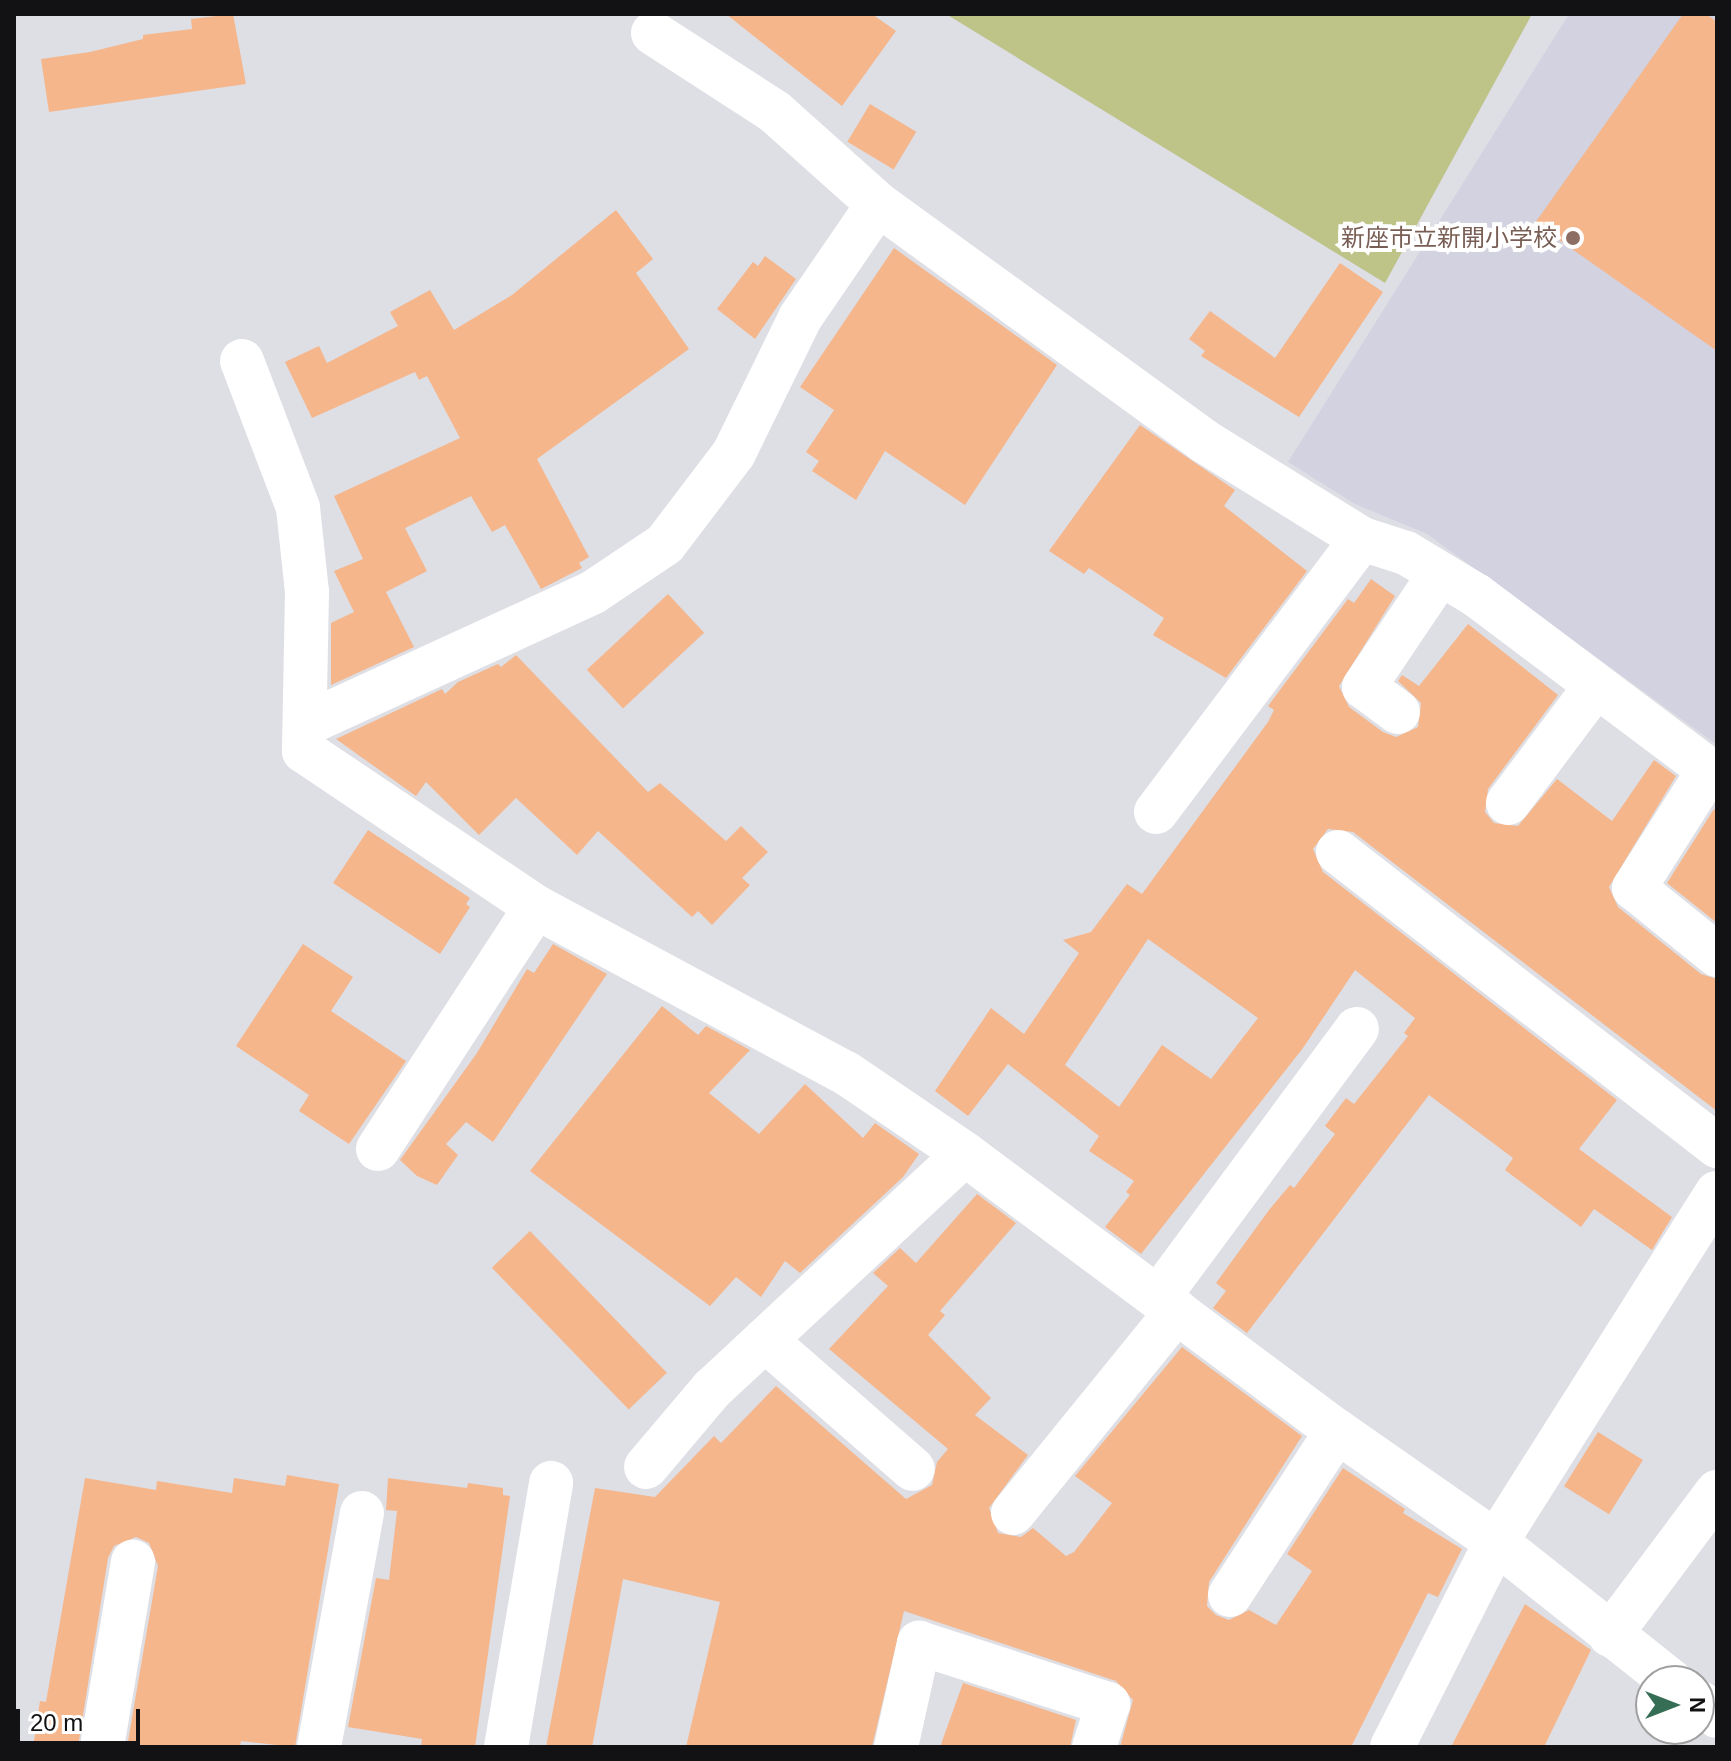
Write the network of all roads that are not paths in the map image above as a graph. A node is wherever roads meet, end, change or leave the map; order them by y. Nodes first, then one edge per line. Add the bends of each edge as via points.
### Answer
1 (653, 33) dead end
2 (878, 204) junction
3 (242, 361) dead end
4 (1362, 539) junction
5 (1440, 574) junction
6 (1595, 687) junction
7 (1398, 712) dead end
8 (308, 723) junction
9 (1713, 773) edge
10 (1508, 803) dead end
11 (1156, 812) dead end
12 (1338, 852) dead end
13 (536, 907) junction
14 (1717, 955) edge
15 (1357, 1029) dead end
16 (1717, 1146) edge
17 (378, 1149) dead end
18 (965, 1154) junction
19 (1717, 1193) edge
20 (1168, 1303) junction
21 (765, 1340) junction
22 (1337, 1431) junction
23 (646, 1467) dead end
24 (913, 1469) dead end
25 (551, 1483) dead end
26 (1717, 1492) edge
27 (362, 1513) dead end
28 (1013, 1513) dead end
29 (1496, 1542) junction
30 (133, 1562) dead end
31 (1230, 1595) dead end
32 (1610, 1635) junction
33 (1650, 1665) edge
34 (102, 1747) edge
35 (319, 1747) edge
36 (506, 1747) edge
37 (896, 1747) edge
38 (1094, 1747) edge
39 (1392, 1747) edge

1 - 2 street via 775,112
2 - 4 street via 1204,441
2 - 8 street via 800,318 734,453 665,544 592,593
3 - 8 street via 298,508 307,592
4 - 5 street via 1406,553
4 - 11 street
5 - 6 street via 1476,595
5 - 7 street via 1364,687
6 - 9 street
6 - 10 street
8 - 13 street via 304,751
9 - 14 street via 1634,888
12 - 16 street
13 - 17 street
13 - 18 street via 846,1073
15 - 20 street
18 - 20 street
18 - 21 street
19 - 29 street
20 - 22 street
20 - 28 street
21 - 23 street via 712,1389
21 - 24 street
22 - 29 street
22 - 31 street
25 - 36 street
26 - 32 street
27 - 35 street
29 - 32 street
29 - 39 street
30 - 34 street
32 - 33 street
37 - 38 street via 919,1643 1108,1704

